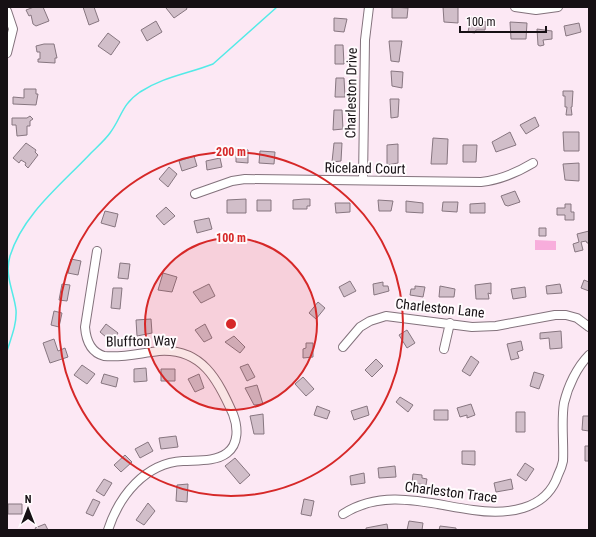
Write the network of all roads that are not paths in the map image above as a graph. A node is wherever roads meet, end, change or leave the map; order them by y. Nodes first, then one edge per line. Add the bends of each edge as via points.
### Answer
1 (369, 7) edge
2 (515, 7) edge
3 (558, 7) edge
4 (7, 11) edge
5 (7, 53) edge
6 (533, 162) dead end
7 (363, 180) junction
8 (195, 194) dead end
9 (97, 251) dead end
10 (450, 324) junction
11 (589, 327) edge
12 (344, 347) dead end
13 (444, 348) dead end
14 (589, 355) edge
15 (343, 514) dead end
16 (108, 530) edge

1 - 7 street, Charleston Drive via 365,40
2 - 3 street via 536,10
4 - 5 street via 13,29
6 - 7 street, Riceland Court via 509,175 482,182
7 - 8 street, Riceland Court via 246,179 232,181
9 - 16 street, Bluffton Way via 85,327 91,347 104,356 172,351 192,357 207,368 219,385 236,428 235,442 224,455 162,464 151,469 125,496 113,514
10 - 11 street, Charleston Lane via 496,326 566,315 577,318
10 - 12 street, Charleston Lane via 386,316 360,327
10 - 13 street
14 - 15 street, Charleston Trace via 572,380 564,404 562,463 556,482 538,502 511,512 492,513 396,498 371,502

